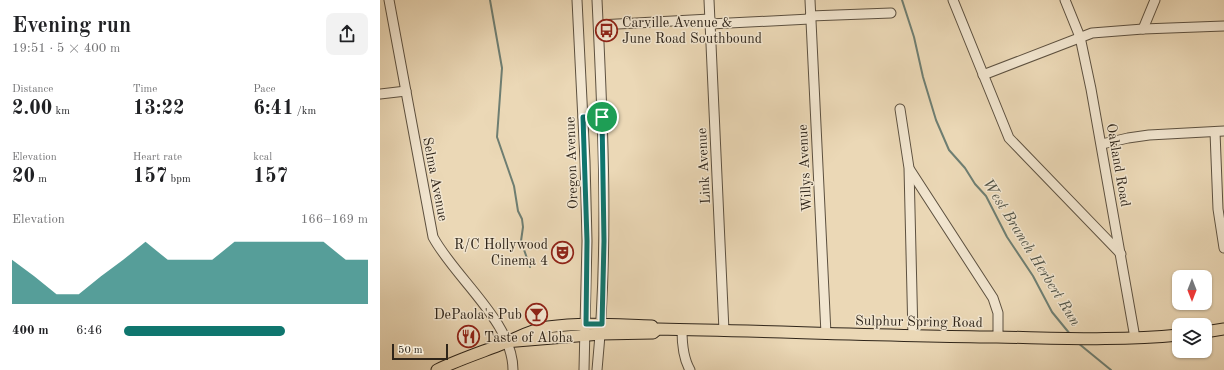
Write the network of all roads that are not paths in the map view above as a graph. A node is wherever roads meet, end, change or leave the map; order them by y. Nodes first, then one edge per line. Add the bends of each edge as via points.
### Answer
1 (389, 0) edge
2 (577, 0) edge
3 (598, 0) edge
4 (709, 0) edge
5 (810, 0) edge
6 (953, 0) edge
7 (1065, 0) edge
8 (1156, 0) edge
9 (891, 13) dead end
10 (810, 17) junction
11 (710, 22) junction
12 (599, 25) junction
13 (1224, 26) edge
14 (1143, 29) junction
15 (1080, 37) junction
16 (983, 75) junction
17 (406, 91) junction
18 (380, 94) edge
19 (900, 109) dead end
20 (583, 117) junction
21 (602, 117) junction
22 (1219, 132) edge
23 (1102, 144) junction
24 (909, 168) junction
25 (1224, 248) edge
26 (1121, 254) junction
27 (601, 329) junction
28 (1224, 329) edge
29 (586, 330) junction
30 (682, 330) junction
31 (724, 331) junction
32 (1212, 331) edge
33 (826, 334) junction
34 (1172, 335) edge
35 (913, 336) junction
36 (998, 337) junction
37 (1135, 338) junction
38 (506, 342) junction
39 (437, 370) edge
40 (513, 370) edge
41 (584, 370) edge
42 (597, 370) edge
43 (690, 370) edge

1 - 17 street, Selma Avenue
2 - 20 street, Oregon Avenue
3 - 12 street
4 - 11 street, Link Avenue
5 - 10 street, Willys Avenue
6 - 16 street
7 - 15 street, Oakland Road
8 - 14 street
9 - 10 street
10 - 11 street
10 - 33 street, Willys Avenue
11 - 12 street
11 - 31 street, Link Avenue
12 - 21 street
13 - 14 street
14 - 15 street via 1105,31
15 - 16 street
15 - 23 street, Oakland Road
16 - 26 street via 1009,138
17 - 18 street
17 - 38 street, Selma Avenue via 433,237 446,258 493,317
19 - 24 street
20 - 21 street
20 - 29 street, Oregon Avenue via 587,241
21 - 27 street via 604,241
22 - 23 street via 1149,135
22 - 25 street via 1218,209
23 - 26 street, Oakland Road
24 - 35 street
24 - 36 street via 993,298 998,313
26 - 37 street, Oakland Road
27 - 29 main road, Sulphur Spring Road
27 - 30 main road, Sulphur Spring Road via 653,326 658,329
27 - 42 street
28 - 32 main road
29 - 38 main road, Sulphur Spring Road
29 - 41 street, Oregon Avenue
30 - 31 main road, Sulphur Spring Road
30 - 43 street via 684,355
31 - 33 main road, Sulphur Spring Road
33 - 35 main road, Sulphur Spring Road
34 - 37 main road, Sulphur Spring Road
35 - 36 main road, Sulphur Spring Road
36 - 37 main road, Sulphur Spring Road
38 - 39 main road, Sulphur Spring Road
38 - 40 street

